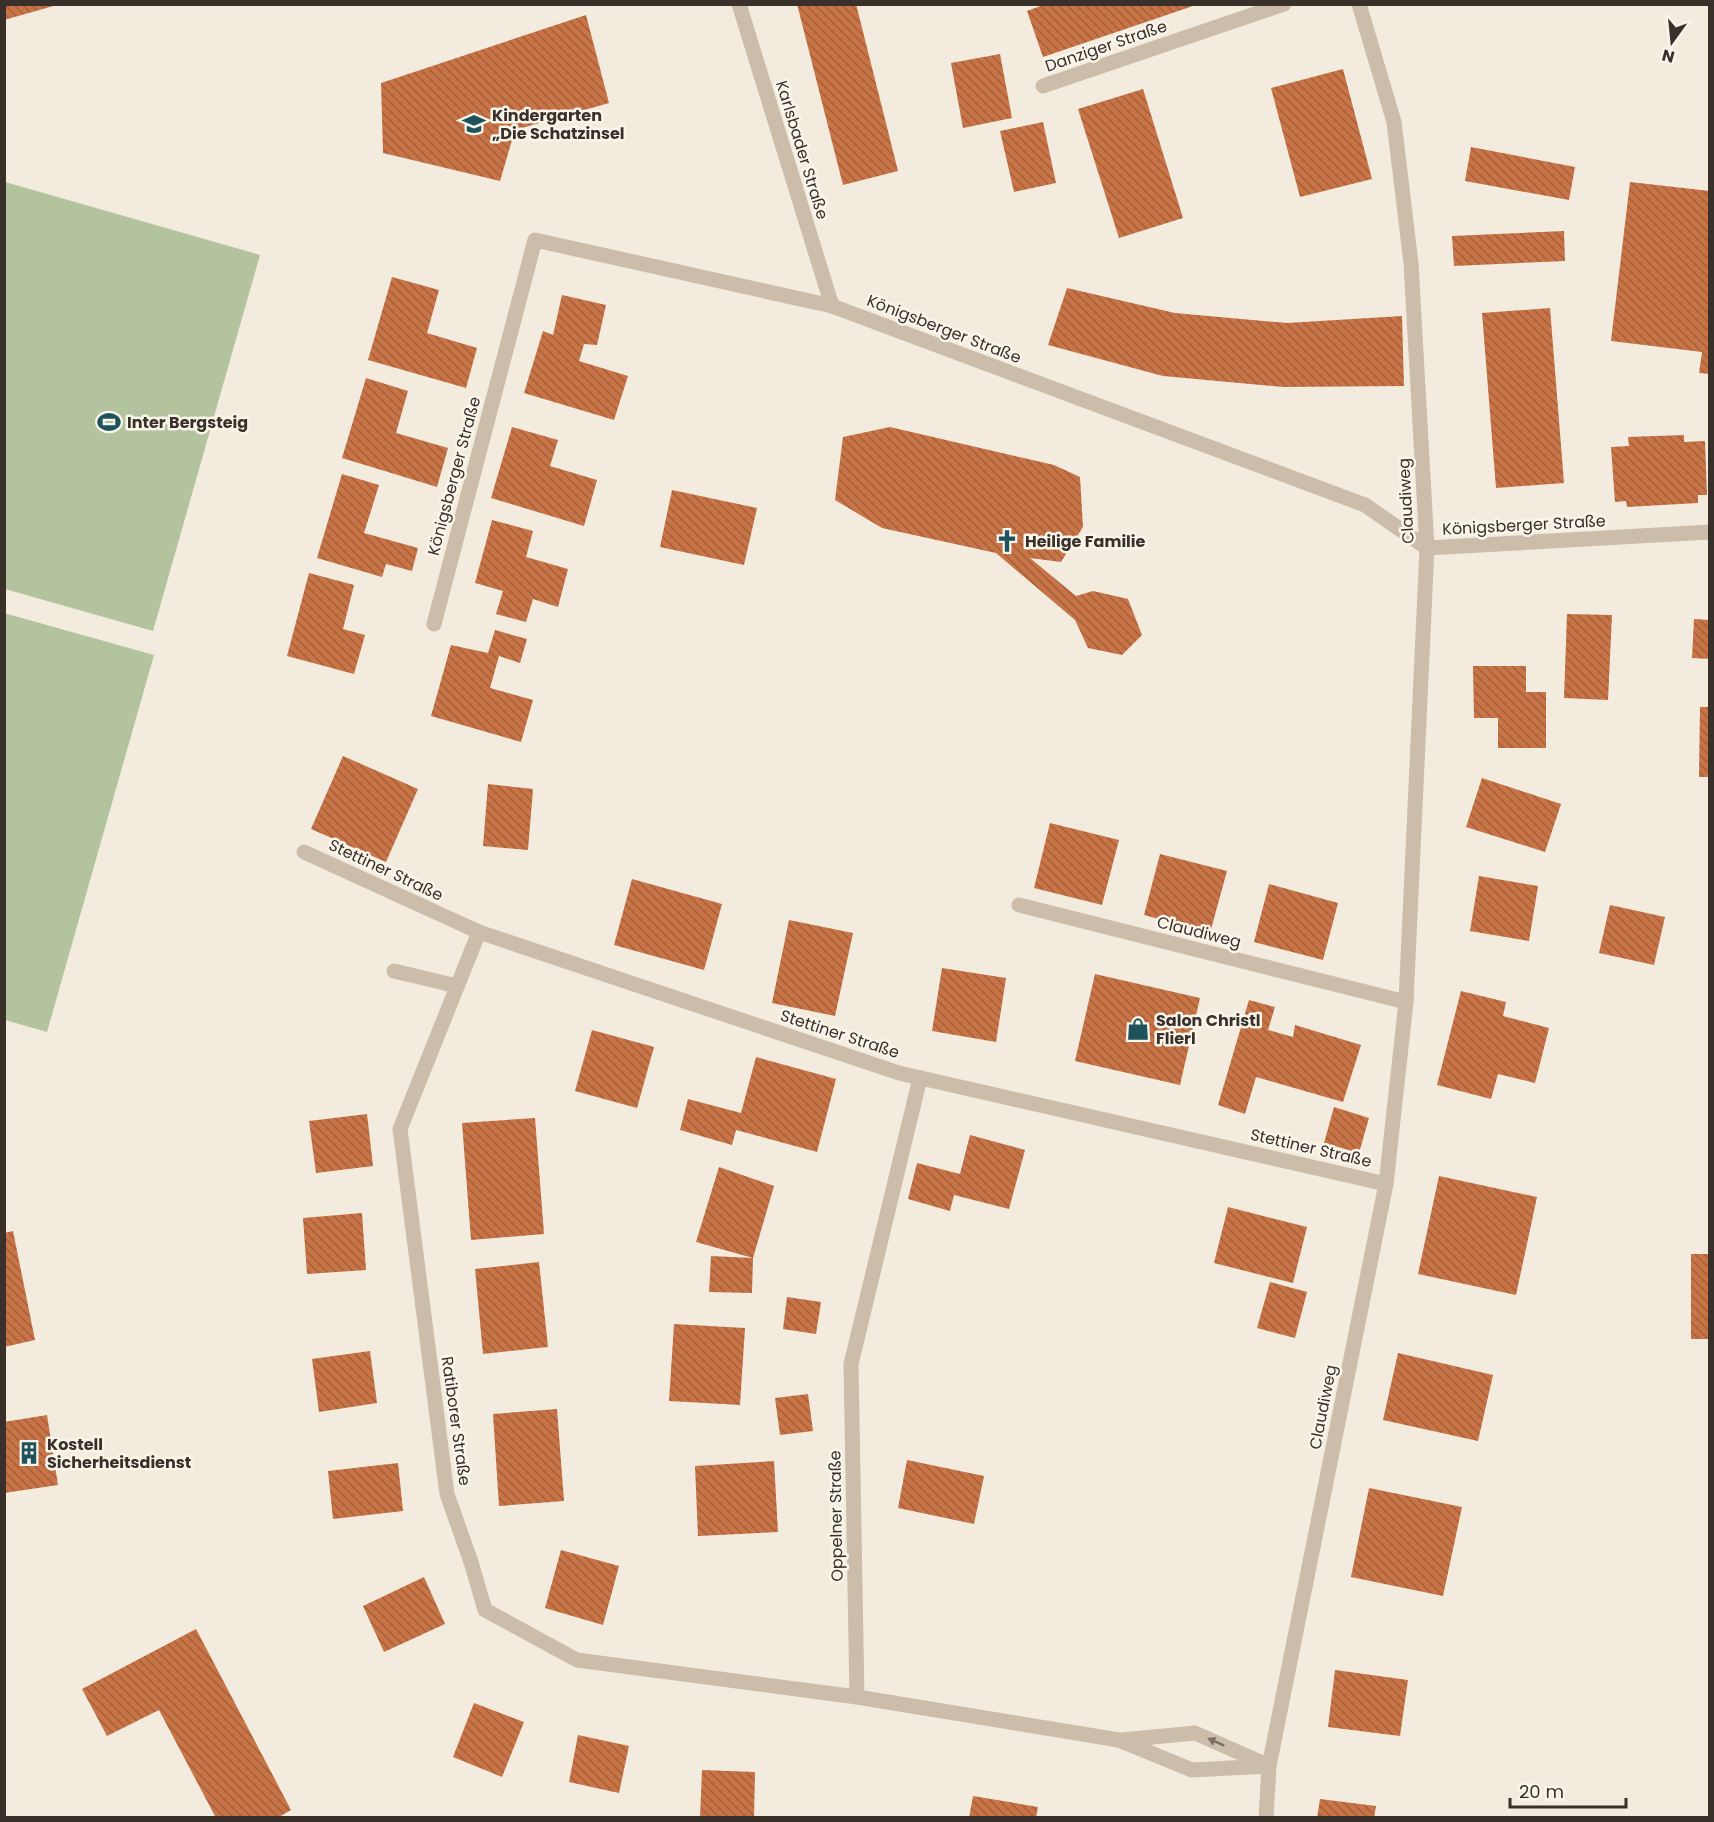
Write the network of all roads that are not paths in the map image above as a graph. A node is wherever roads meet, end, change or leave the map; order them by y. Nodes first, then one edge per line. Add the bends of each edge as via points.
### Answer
1 (739, 4) edge
2 (1284, 4) edge
3 (1359, 4) edge
4 (1043, 86) dead end
5 (832, 306) junction
6 (1710, 532) edge
7 (1427, 548) junction
8 (434, 624) dead end
9 (304, 852) dead end
10 (1019, 905) dead end
11 (479, 932) junction
12 (394, 971) dead end
13 (458, 986) junction
14 (1406, 1002) junction
15 (920, 1078) junction
16 (1386, 1184) junction
17 (857, 1697) junction
18 (1119, 1740) junction
19 (1269, 1766) junction
20 (1266, 1818) edge

1 - 5 street, Karlsbader Straße
2 - 4 street, Danziger Straße
3 - 7 street, Claudiweg via 1394,122 1411,263
5 - 7 street, Königsberger Straße via 1365,505
5 - 8 street, Königsberger Straße via 535,240
6 - 7 street, Königsberger Straße
7 - 14 street, Claudiweg
9 - 11 street, Stettiner Straße
10 - 14 street, Claudiweg
11 - 13 street, Ratiborer Straße
11 - 15 street, Stettiner Straße
12 - 13 street
13 - 17 street, Ratiborer Straße via 400,1129 447,1494 485,1610 577,1660
14 - 16 street, Claudiweg
15 - 16 street, Stettiner Straße
15 - 17 street, Oppelner Straße via 851,1364
16 - 19 street, Claudiweg
17 - 18 street
18 - 19 street via 1192,1770
19 -> 18 street via 1195,1733
19 - 20 street, Claudiweg

